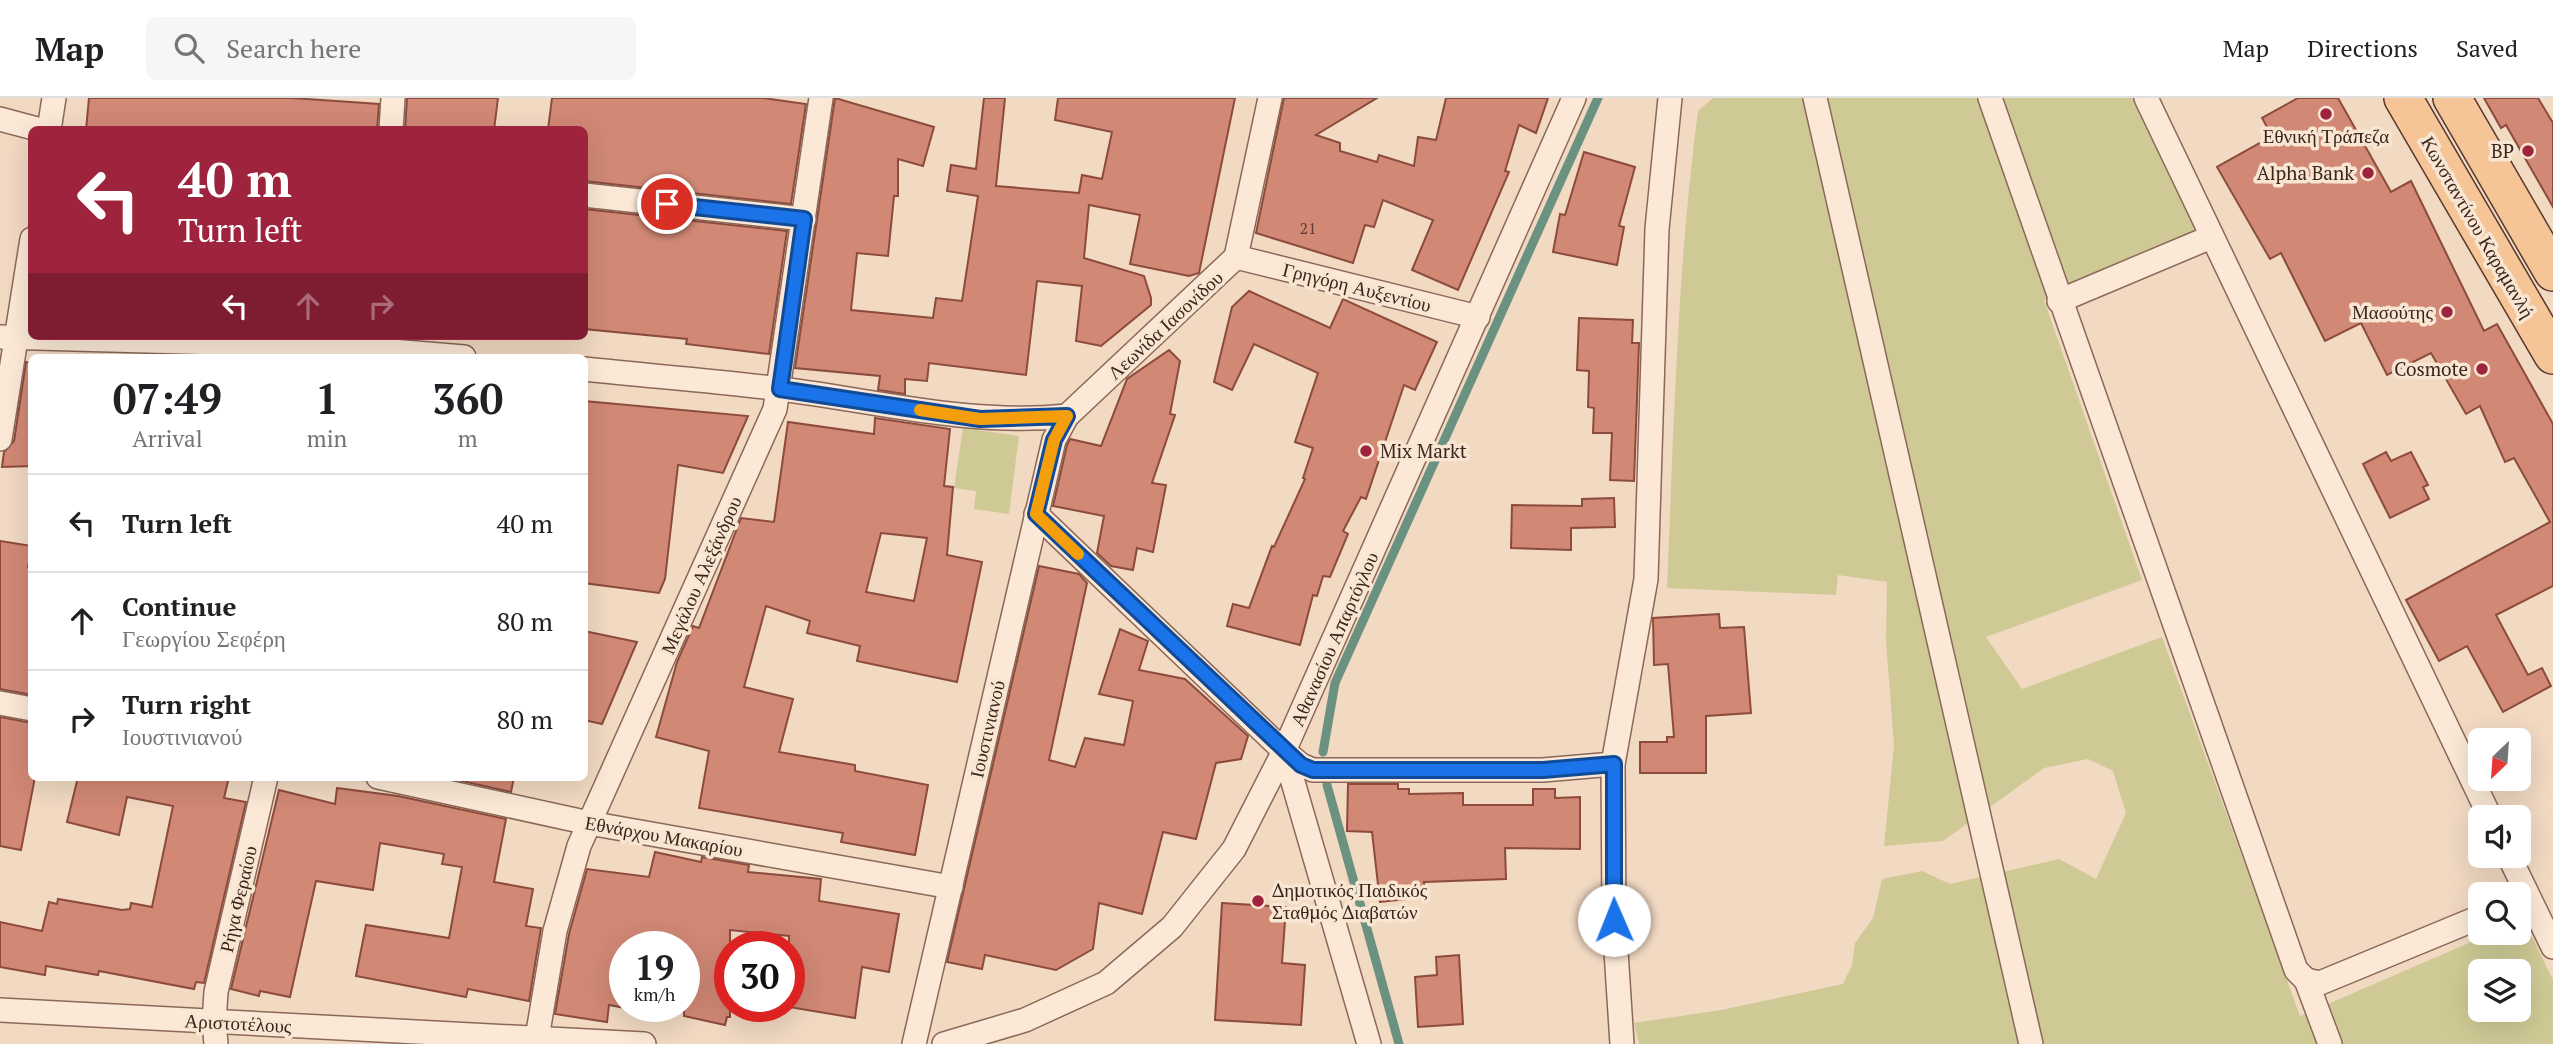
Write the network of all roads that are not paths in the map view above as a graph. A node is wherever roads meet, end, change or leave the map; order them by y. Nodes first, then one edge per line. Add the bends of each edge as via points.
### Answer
1 (54, 98) edge
2 (393, 98) edge
3 (821, 98) edge
4 (1270, 98) edge
5 (1574, 98) edge
6 (1670, 98) edge
7 (1815, 98) edge
8 (1990, 98) edge
9 (2146, 98) edge
10 (2403, 98) edge
11 (2452, 98) edge
12 (0, 119) edge
13 (50, 126) edge
14 (391, 126) edge
15 (28, 127) edge
16 (588, 195) edge
17 (804, 219) junction
18 (2211, 237) junction
19 (28, 255) edge
20 (1236, 257) junction
21 (2553, 272) edge
22 (2059, 301) junction
23 (1478, 317) junction
24 (8, 337) edge
25 (28, 338) edge
26 (118, 340) edge
27 (373, 347) edge
28 (437, 354) edge
29 (2553, 355) edge
30 (588, 369) edge
31 (780, 389) junction
32 (1067, 416) junction
33 (0, 439) edge
34 (1036, 514) junction
35 (0, 703) edge
36 (28, 708) edge
37 (1284, 751) junction
38 (1614, 764) junction
39 (265, 781) edge
40 (396, 781) edge
41 (2484, 805) edge
42 (589, 823) junction
43 (951, 887) junction
44 (2531, 912) edge
45 (2468, 922) edge
46 (2553, 947) edge
47 (2306, 981) junction
48 (0, 1010) edge
49 (215, 1033) edge
50 (446, 1039) edge
51 (536, 1042) edge
52 (643, 1044) edge
53 (914, 1044) edge
54 (944, 1044) edge
55 (1370, 1044) edge
56 (1622, 1044) edge
57 (2031, 1044) edge
58 (2330, 1044) edge

1 - 13 street
2 - 14 street
3 - 17 street, Μεγάλου Αλεξάνδρου
4 - 20 street, Λεωνίδα Ιασονίδου
5 - 23 street, Αθανασίου Απαρτόγλου
6 - 38 street via 1657,229 1646,579
7 - 57 street
8 - 22 street
9 - 18 street
10 - 29 main road, Κωνσταντίνου Καραμανλή
11 - 21 main road
12 - 15 street
16 - 17 street
17 - 31 street, Μεγάλου Αλεξάνδρου
18 - 22 street
18 - 41 street
19 - 24 street
20 - 23 street, Γρηγόρη Αυξεντίου
20 - 32 street, Λεωνίδα Ιασονίδου
22 - 47 street via 2296,970
23 - 37 street, Αθανασίου Απαρτόγλου
24 - 25 street
24 - 33 street
26 - 27 street
27 - 28 street
30 - 31 street
31 - 32 street via 980,419
31 - 42 street, Μεγάλου Αλεξάνδρου via 768,427
32 - 34 street, Ιουστινιανού via 1054,440
34 - 37 street
34 - 43 street, Ιουστινιανού
35 - 36 street
37 - 38 street via 1313,770 1543,770
37 - 54 street, Αθανασίου Απαρτόγλου via 1234,849 1172,927 1106,983 1026,1020
37 - 55 street
38 - 56 street via 1614,920
39 - 49 street, Ρήγα Φεραίου via 216,992
40 - 42 street, Εθνάρχου Μακαρίου
42 - 43 street, Εθνάρχου Μακαρίου
42 - 51 street, Μεγάλου Αλεξάνδρου via 562,900
43 - 53 street, Ιουστινιανού
44 - 46 street
45 - 47 street via 2320,984
47 - 58 street
48 - 49 street, Αριστοτέλους
49 - 50 street, Αριστοτέλους
50 - 51 street, Αριστοτέλους
51 - 52 street, Αριστοτέλους

